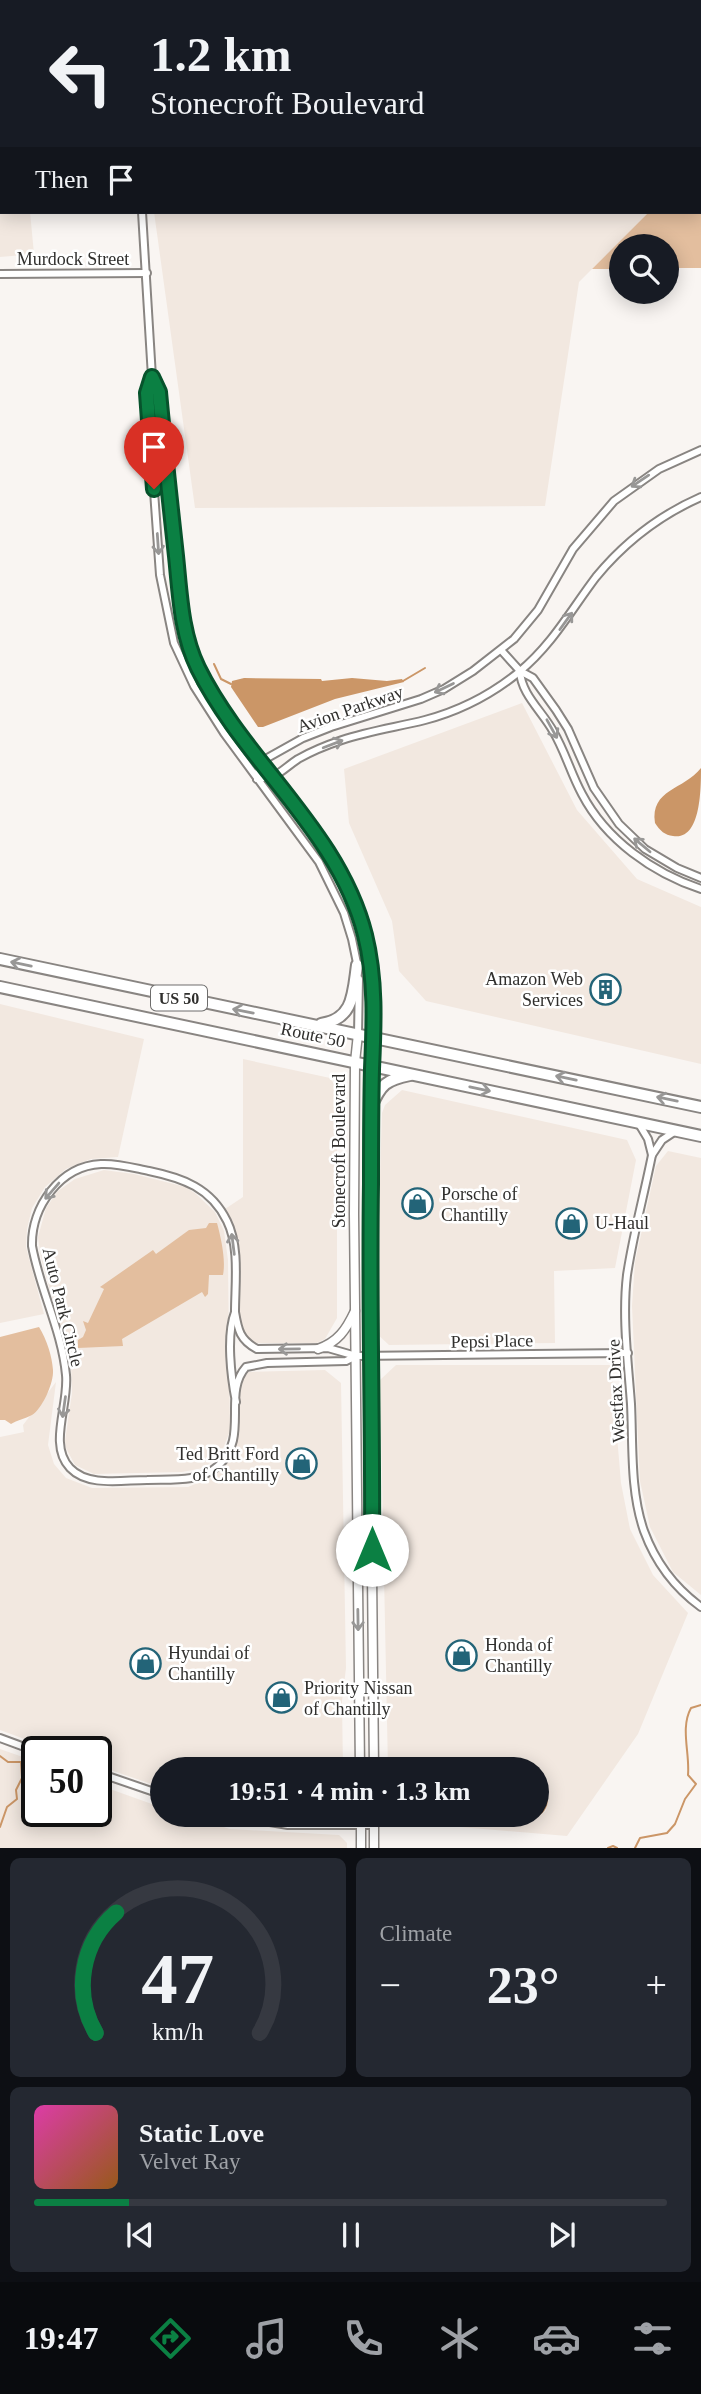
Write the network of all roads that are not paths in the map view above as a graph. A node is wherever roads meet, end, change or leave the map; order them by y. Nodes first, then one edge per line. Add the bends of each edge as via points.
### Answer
1 (142, 214) edge
2 (147, 273) junction
3 (0, 274) edge
4 (152, 377) junction
5 (701, 450) edge
6 (701, 497) edge
7 (501, 650) junction
8 (520, 671) junction
9 (260, 762) junction
10 (274, 778) junction
11 (257, 779) junction
12 (701, 878) edge
13 (701, 890) edge
14 (0, 959) edge
15 (357, 965) junction
16 (0, 987) edge
17 (316, 1025) junction
18 (358, 1034) junction
19 (374, 1037) junction
20 (355, 1062) junction
21 (373, 1066) junction
22 (413, 1074) junction
23 (371, 1107) junction
24 (701, 1107) edge
25 (638, 1122) junction
26 (677, 1130) junction
27 (701, 1136) edge
28 (652, 1155) junction
29 (356, 1308) junction
30 (235, 1312) junction
31 (318, 1349) junction
32 (628, 1353) junction
33 (356, 1356) junction
34 (370, 1356) junction
35 (236, 1402) junction
36 (701, 1607) edge
37 (0, 1738) edge
38 (21, 1746) edge
39 (360, 1757) edge
40 (374, 1757) edge
41 (112, 1777) edge
42 (150, 1791) edge
43 (361, 1827) edge
44 (374, 1827) edge
45 (361, 1848) edge
46 (374, 1848) edge

1 - 2 street, Stonecroft Boulevard
2 - 3 street, Murdock Street
2 - 4 street, Stonecroft Boulevard
4 - 9 street, Stonecroft Boulevard via 159,392 183,624 205,681
4 -> 11 street, Stonecroft Boulevard via 147,393 160,575 174,643 194,686
5 -> 7 street, Avion Parkway via 659,469 602,513 573,550 538,610
8 -> 6 street, Avion Parkway via 549,643 597,576 626,546
7 - 8 street
7 -> 9 street, Avion Parkway via 444,689 303,738
10 -> 8 street, Avion Parkway via 296,760 328,745 463,706
12 -> 8 street via 645,849 619,824 594,788 556,710 533,678
8 -> 13 street via 521,685 546,717 584,798 603,825 635,856
9 - 10 street, Stonecroft Boulevard
9 - 11 street
10 - 11 street
10 - 19 street, Stonecroft Boulevard via 334,861 358,912 374,990
11 - 15 street, Stonecroft Boulevard via 319,862 344,913
17 -> 14 highway, Route 50 / US 50
15 - 17 highway via 347,1010 340,1019
15 - 18 street, Stonecroft Boulevard
16 - 20 highway, Route 50 / US 50
17 - 18 highway, Route 50 / US 50
18 - 19 highway, Route 50 / US 50
18 - 20 main road, Stonecroft Boulevard
19 - 21 main road, Stonecroft Boulevard
24 -> 19 highway, Route 50 / US 50
20 - 21 highway, Route 50 / US 50
20 - 29 main road, Stonecroft Boulevard
21 - 22 highway, Route 50 / US 50
21 - 23 main road, Stonecroft Boulevard
22 - 23 highway via 387,1082
22 -> 25 highway, Route 50 / US 50
23 - 34 main road, Stonecroft Boulevard
25 - 26 highway, Route 50 / US 50
25 - 28 street
26 - 27 highway, Route 50 / US 50
26 - 28 street via 662,1140
28 - 32 street, Westfax Drive via 627,1276
29 - 31 main road via 342,1335
29 - 33 main road, Stonecroft Boulevard
31 -> 30 street via 248,1345 240,1335
30 - 35 street, Auto Park Circle via 231,1321
30 -> 35 street, Auto Park Circle via 230,1229 219,1207 198,1187 168,1175 103,1164 71,1174 46,1197 33,1227 32,1246 63,1357 64,1411 58,1443 67,1465 81,1476 103,1481 204,1475 219,1466 230,1451 236,1431
31 - 33 street
32 - 34 street, Pepsi Place
32 - 36 street, Westfax Drive via 641,1521 659,1562
33 - 34 street, Pepsi Place
33 - 35 street, Auto Park Circle via 346,1361 251,1365 238,1381
33 -> 39 main road, Stonecroft Boulevard
34 - 40 main road, Stonecroft Boulevard
37 - 38 street
41 - 42 street
43 - 45 main road
44 - 46 main road

